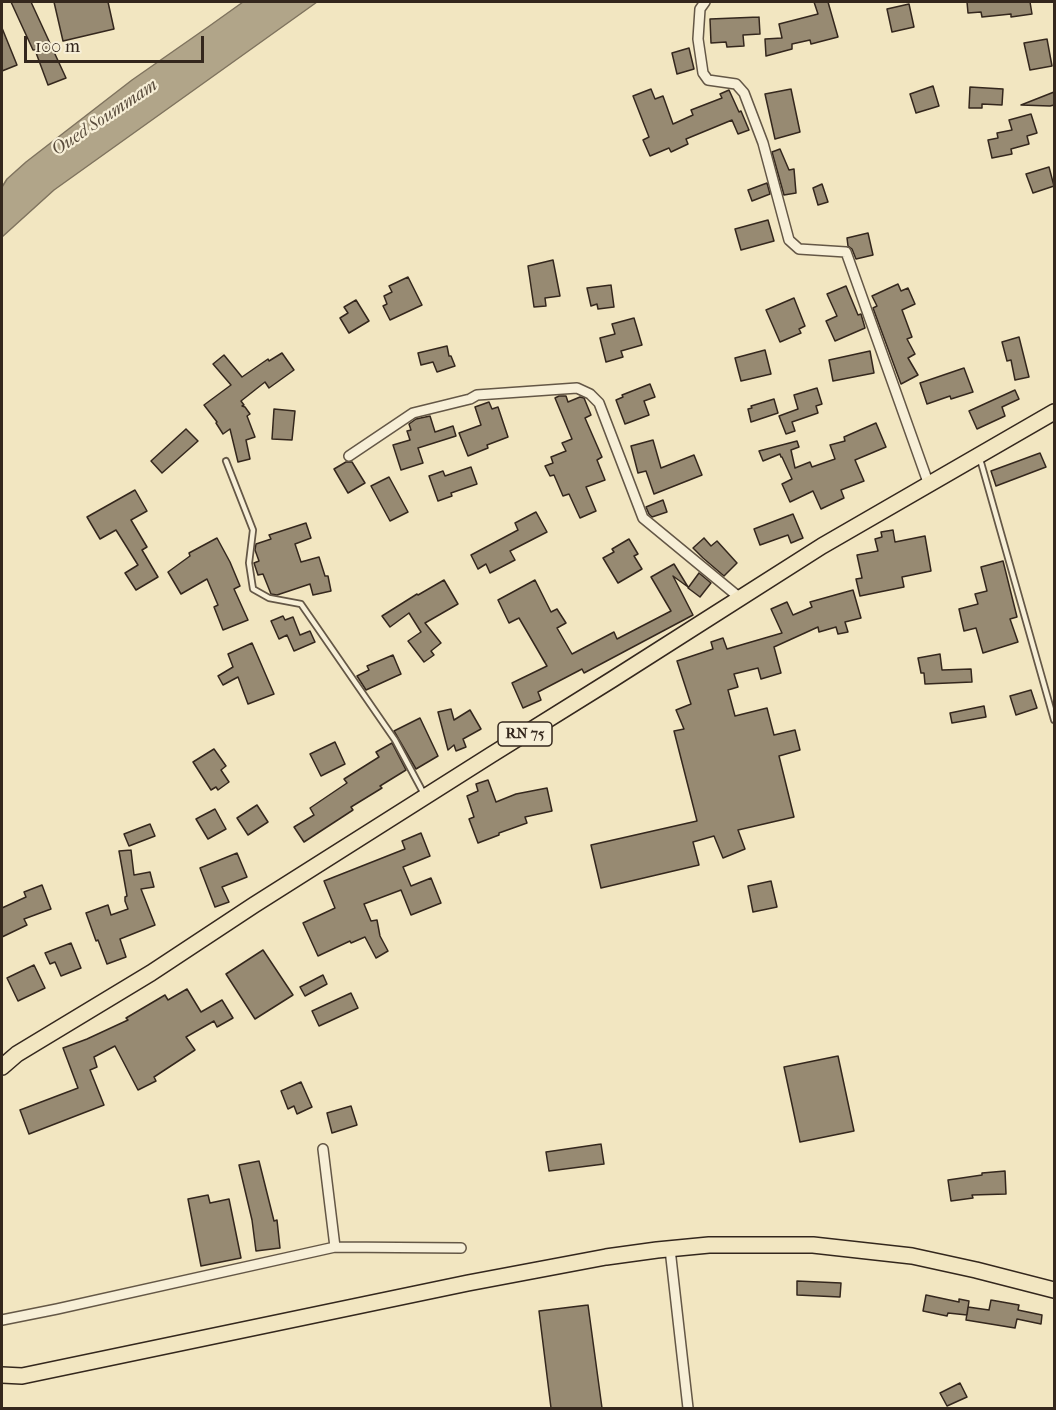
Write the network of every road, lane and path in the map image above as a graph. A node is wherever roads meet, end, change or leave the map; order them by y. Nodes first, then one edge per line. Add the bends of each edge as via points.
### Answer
1 (705, 2) edge
2 (1054, 412) edge
3 (349, 456) dead end
4 (979, 456) junction
5 (226, 461) dead end
6 (929, 485) junction
7 (740, 598) junction
8 (1054, 720) edge
9 (425, 796) junction
10 (2, 1067) edge
11 (323, 1149) dead end
12 (335, 1247) junction
13 (461, 1248) dead end
14 (670, 1249) junction
15 (1054, 1290) edge
16 (2, 1320) edge
17 (2, 1375) edge
18 (687, 1408) edge

1 - 6 street via 700,9 698,39 703,73 708,80 736,84 744,93 763,143 789,240 799,249 846,252
2 - 4 main road, RN 75
3 - 7 street via 413,413 477,395 577,388 599,403 643,518
4 - 6 main road, RN 75
4 - 8 lane
5 - 9 lane via 253,530 249,563 253,589 269,598 301,604 395,740
6 - 7 main road, RN 75
7 - 9 main road, RN 75
9 - 10 main road, RN 75
11 - 12 street
12 - 13 street
12 - 16 street
14 - 15 main road via 760,1244 865,1250 912,1256
14 - 17 main road via 468,1282 22,1377
14 - 18 street

